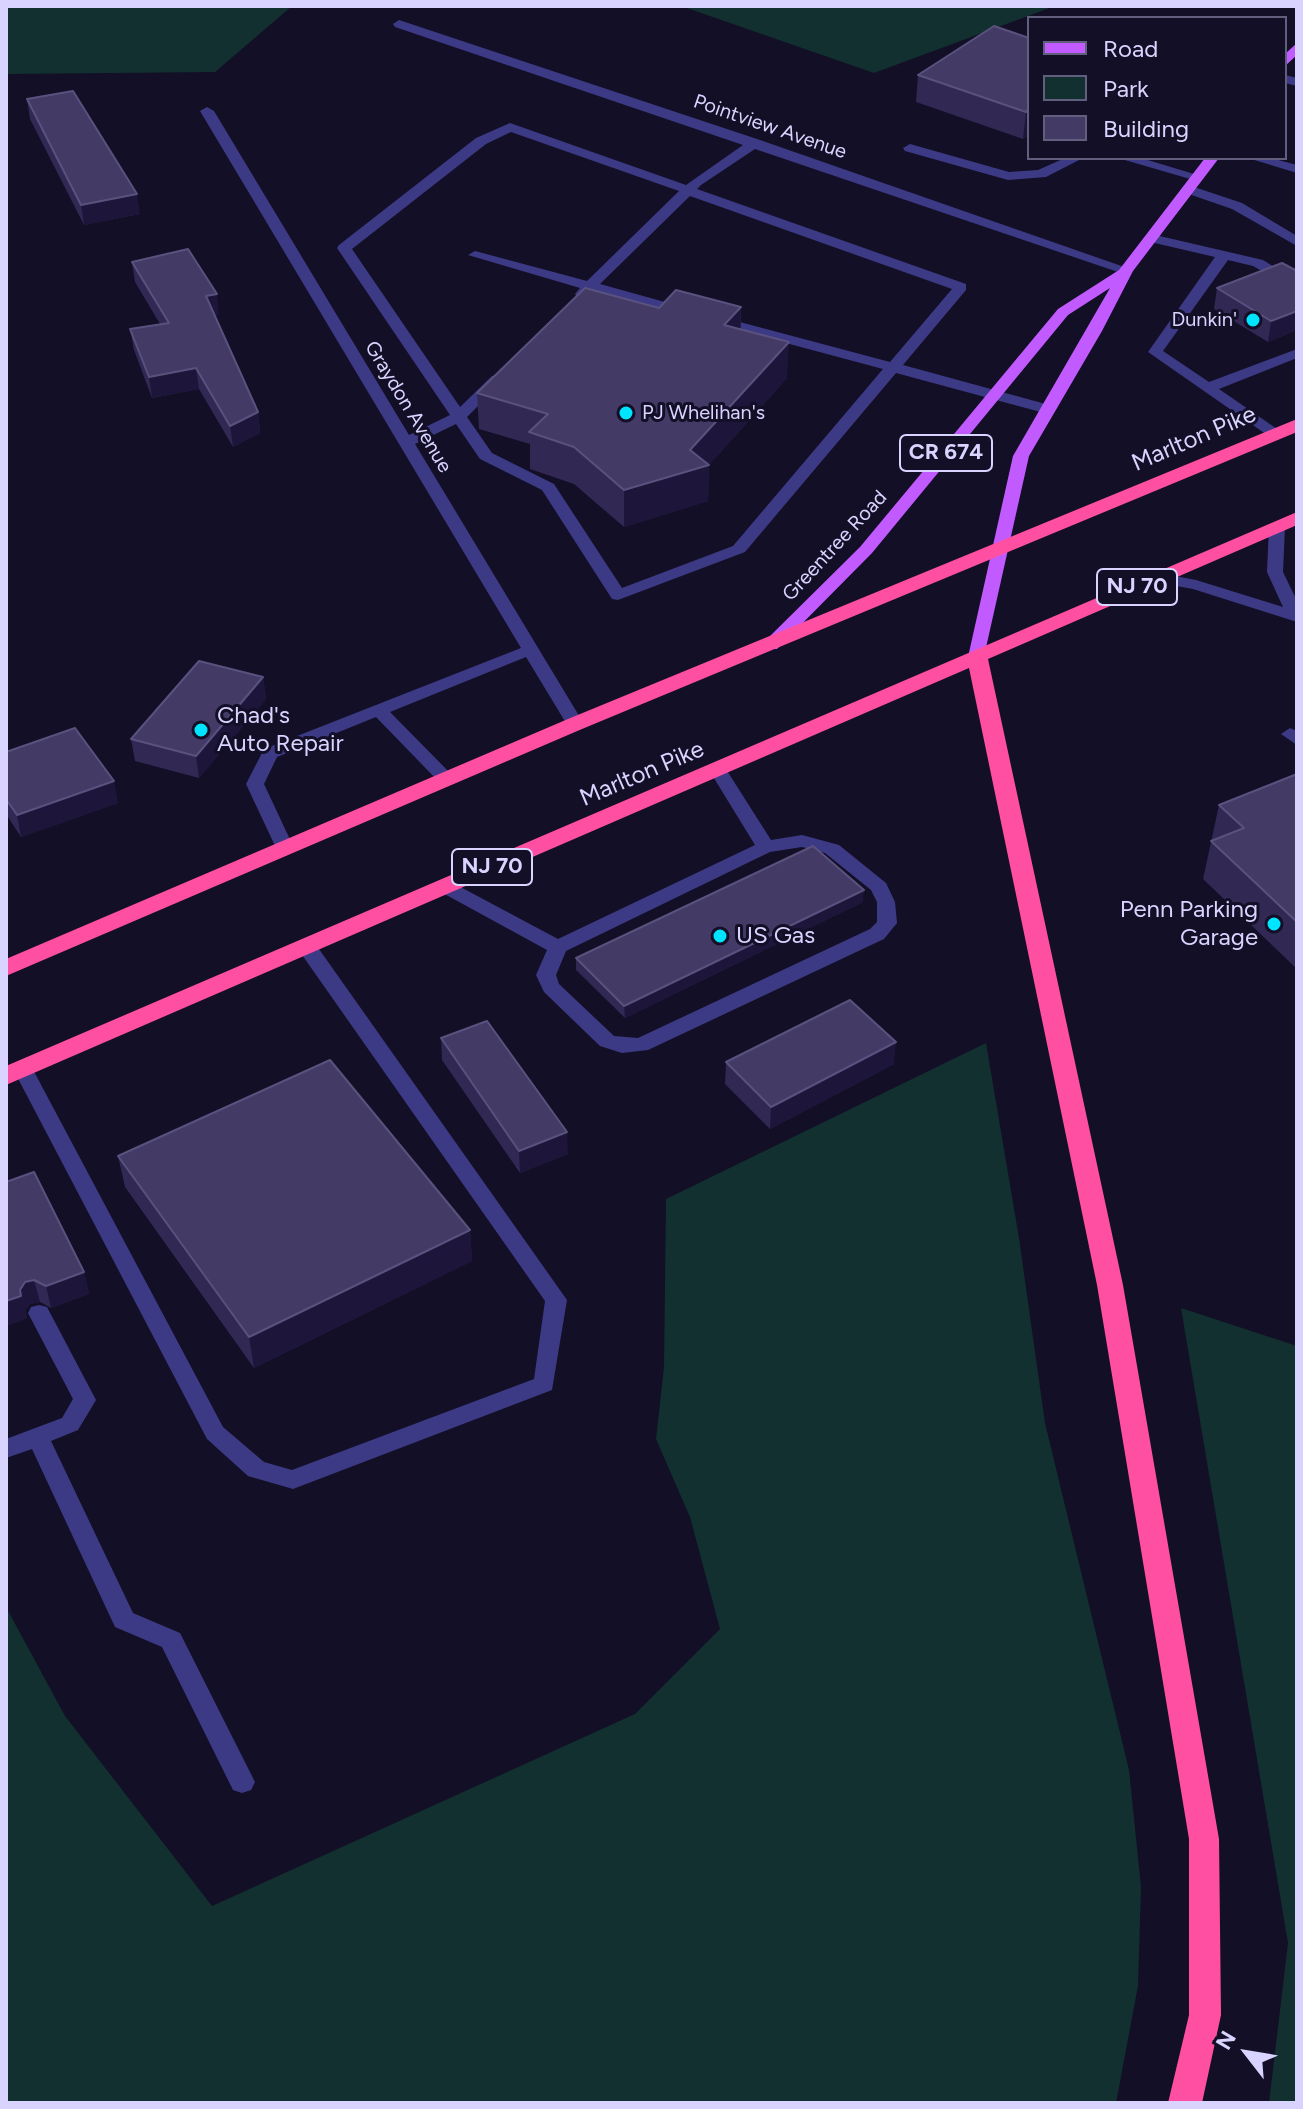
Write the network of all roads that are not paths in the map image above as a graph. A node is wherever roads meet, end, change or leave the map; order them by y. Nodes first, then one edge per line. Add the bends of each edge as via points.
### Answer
1 (399, 24) dead end
2 (207, 111) dead end
3 (755, 143) junction
4 (910, 148) dead end
5 (1072, 160) edge
6 (1133, 160) edge
7 (1210, 160) edge
8 (1266, 160) edge
9 (1295, 165) edge
10 (1197, 177) junction
11 (1188, 189) junction
12 (688, 190) junction
13 (1151, 238) junction
14 (1297, 242) edge
15 (475, 255) dead end
16 (1224, 255) junction
17 (1126, 270) junction
18 (590, 286) junction
19 (1297, 287) edge
20 (568, 308) edge
21 (1297, 353) edge
22 (892, 367) junction
23 (503, 373) edge
24 (1208, 388) junction
25 (995, 393) junction
26 (1048, 409) junction
27 (460, 416) junction
28 (1297, 425) edge
29 (1275, 434) junction
30 (406, 442) junction
31 (1297, 518) edge
32 (1277, 527) junction
33 (999, 548) junction
34 (1160, 578) junction
35 (1296, 616) edge
36 (771, 645) junction
37 (530, 650) junction
38 (977, 657) junction
39 (379, 710) junction
40 (575, 724) junction
41 (718, 770) junction
42 (446, 779) junction
43 (766, 847) junction
44 (285, 848) junction
45 (446, 887) junction
46 (307, 947) junction
47 (558, 947) junction
48 (6, 968) edge
49 (14, 1072) edge
50 (39, 1313) edge
51 (37, 1436) junction
52 (6, 1449) edge
53 (242, 1782) dead end
54 (1185, 2103) edge

1 - 3 street, Pointview Avenue
2 - 30 street, Graydon Avenue
3 - 12 street
3 - 17 street, Pointview Avenue
4 - 5 street via 1008,176 1041,174
6 - 10 street
7 - 10 main road, Greentree Road / CR 674
8 - 9 street
10 - 11 main road, Greentree Road / CR 674
11 - 13 main road, Greentree Road / CR 674
11 - 14 street via 1237,206
12 - 18 street
12 - 22 street via 961,287
12 - 27 street via 510,127 481,141 344,248
13 - 16 street
13 - 17 main road, Greentree Road / CR 674
15 - 18 street
16 - 19 street via 1258,263
16 - 24 street via 1155,352
17 - 25 main road, Greentree Road / CR 674 via 1063,312
17 - 26 main road, Greentree Road / CR 674
18 - 20 street
18 - 22 street
21 - 24 street
22 - 25 street
22 - 27 street via 739,549 618,595 548,487 486,456
23 - 27 street
24 - 29 street
25 - 26 street
25 - 36 main road, Greentree Road / CR 674 via 866,550
26 - 33 main road, Greentree Road / CR 674 via 1021,456
27 - 30 street
28 - 29 highway, Marlton Pike
29 - 33 highway, Marlton Pike
30 - 37 street, Graydon Avenue
31 - 32 highway, Marlton Pike / NJ 70
32 - 34 highway, Marlton Pike / NJ 70
32 - 35 street via 1275,572
33 - 36 highway, Marlton Pike
33 - 38 main road, Greentree Road / CR 674
34 - 35 street
34 - 38 highway, Marlton Pike / NJ 70
36 - 40 highway, Marlton Pike
37 - 39 street
37 - 40 street, Graydon Avenue
38 - 41 highway, Marlton Pike / NJ 70
38 - 54 highway via 1110,1285 1204,1839 1205,2015
39 - 42 street
39 - 44 street via 270,753 255,784
40 - 42 highway, Marlton Pike
41 - 43 street
41 - 45 highway, Marlton Pike / NJ 70
42 - 44 highway, Marlton Pike
43 - 47 street
43 - 47 street via 802,841 832,849 879,887 887,923 877,934 641,1045 607,1041 551,987 546,975
44 - 48 highway, Marlton Pike
45 - 46 highway, Marlton Pike / NJ 70
45 - 47 street
46 - 49 highway, Marlton Pike / NJ 70
46 - 49 street via 556,1300 544,1384 293,1480 256,1469 215,1433
50 - 51 street via 85,1400 70,1424
51 - 52 street
51 - 53 street via 124,1620 171,1640

